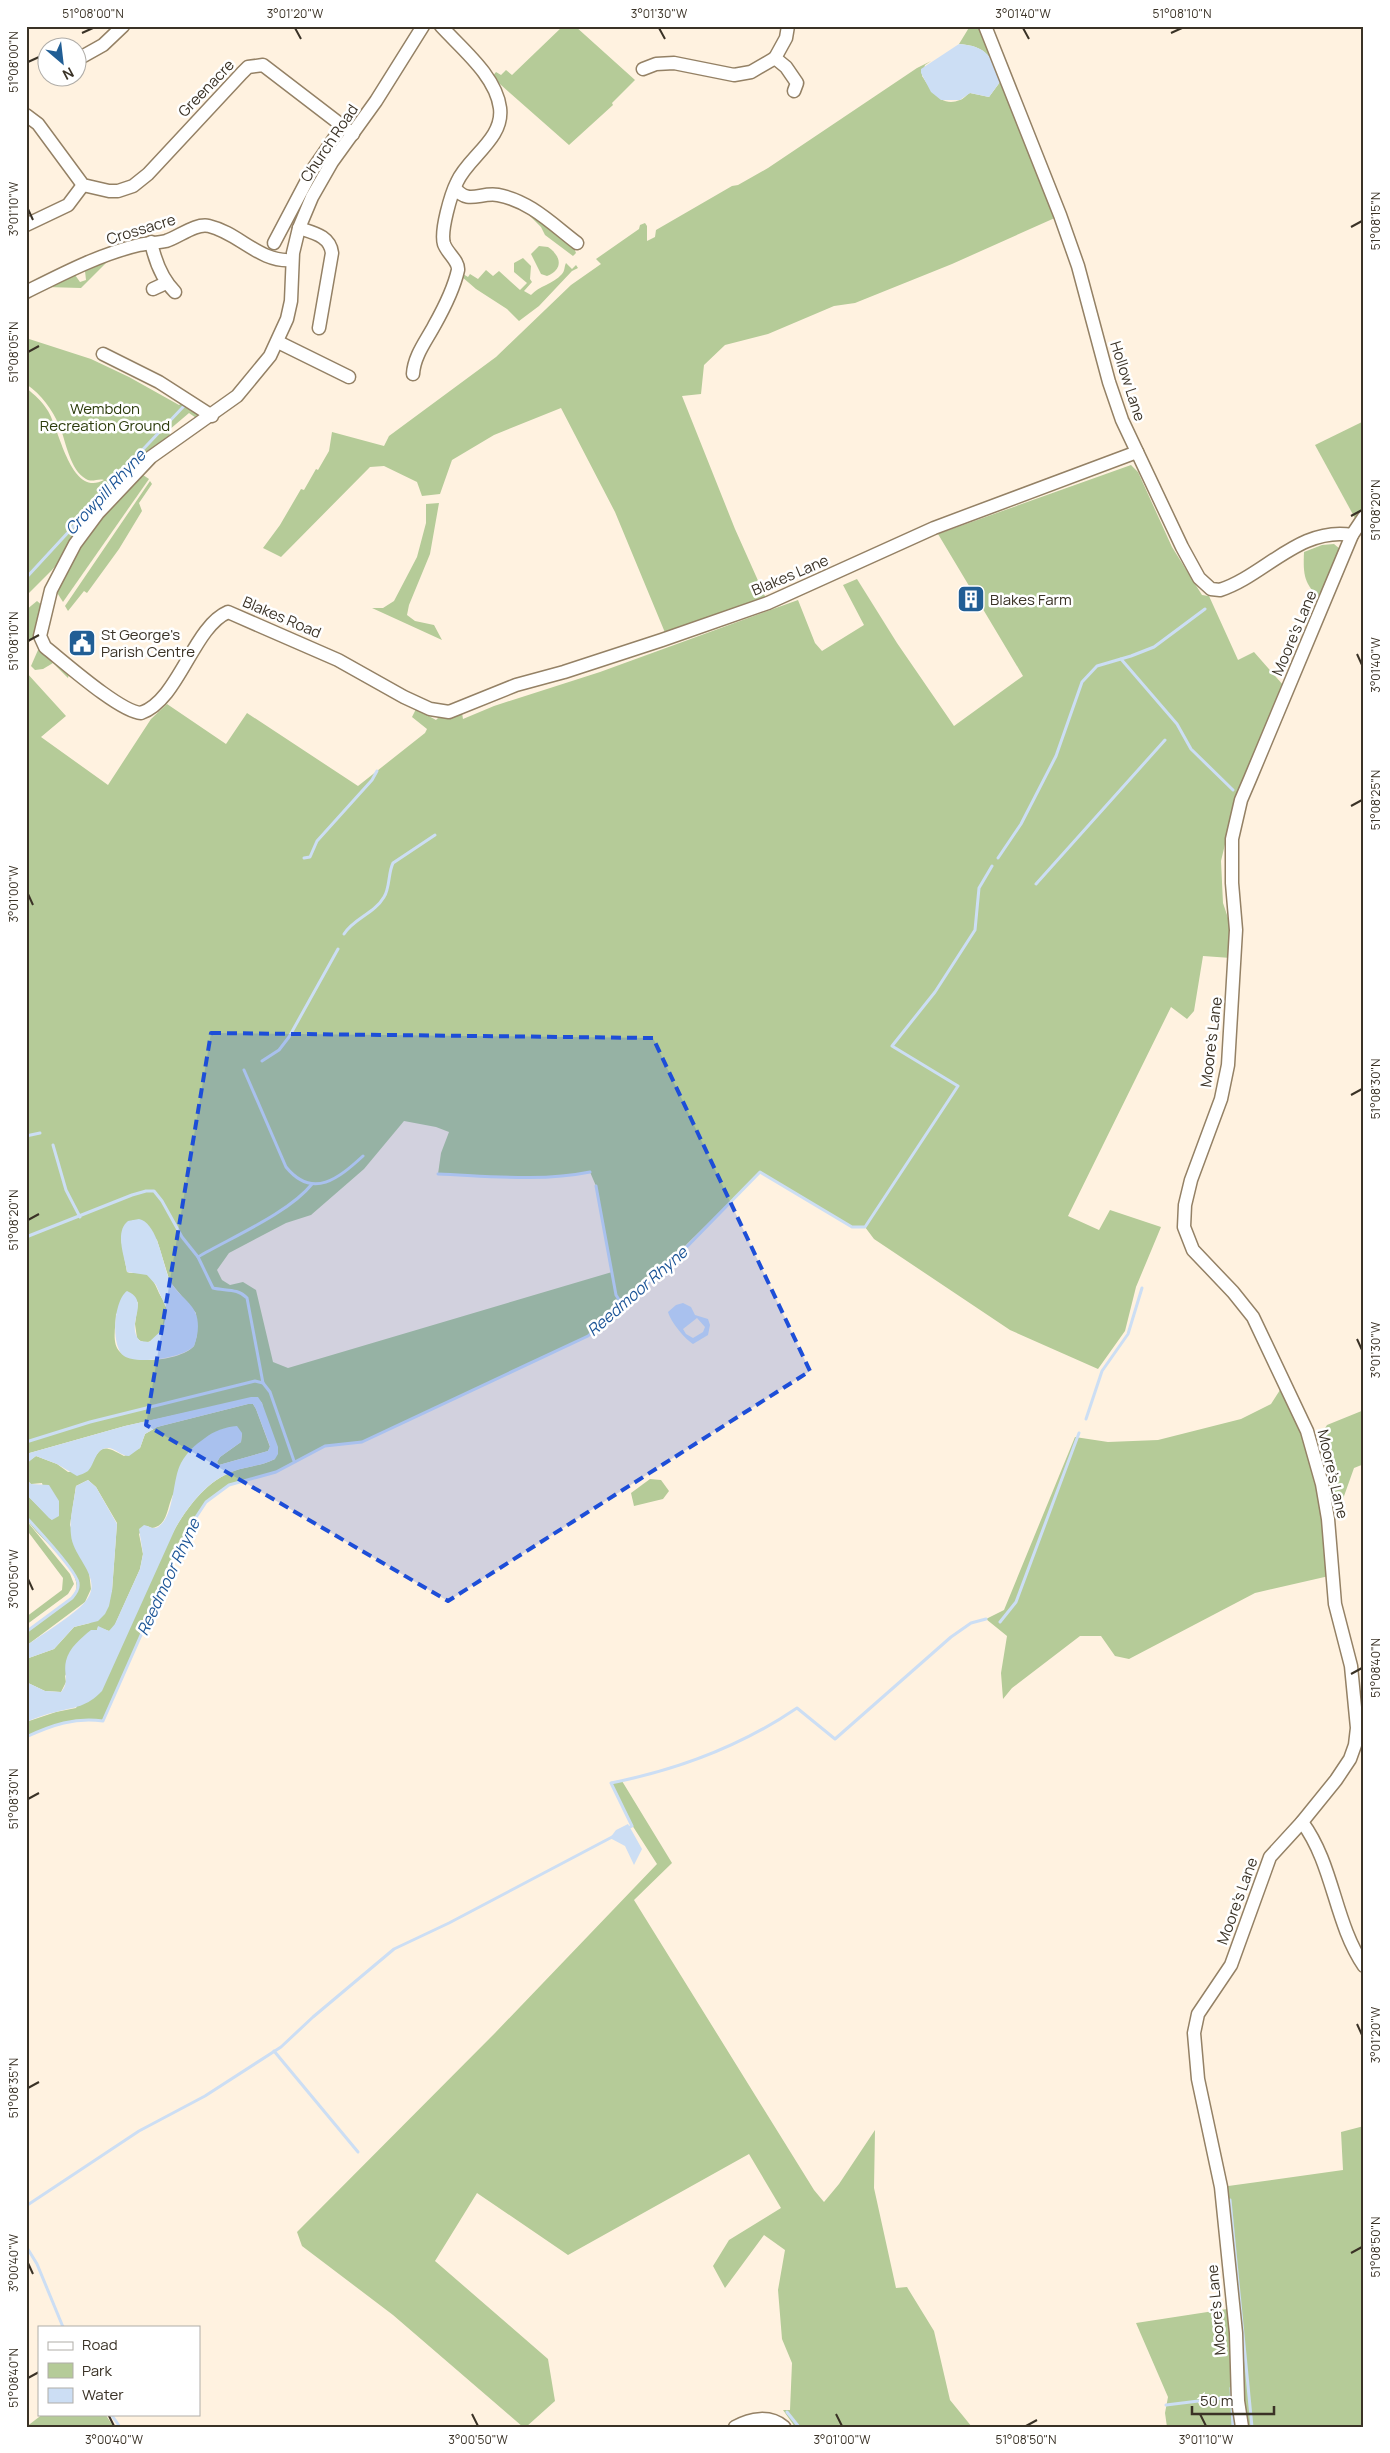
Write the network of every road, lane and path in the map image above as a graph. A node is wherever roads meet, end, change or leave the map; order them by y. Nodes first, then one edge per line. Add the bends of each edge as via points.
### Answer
1 (123, 26) edge
2 (423, 26) edge
3 (441, 26) edge
4 (788, 26) edge
5 (985, 26) edge
6 (88, 53) edge
7 (775, 58) junction
8 (643, 70) dead end
9 (794, 92) dead end
10 (26, 115) edge
11 (348, 131) junction
12 (84, 185) junction
13 (455, 188) junction
14 (26, 225) edge
15 (299, 228) junction
16 (151, 242) junction
17 (274, 242) dead end
18 (577, 243) dead end
19 (292, 260) junction
20 (153, 289) dead end
21 (26, 292) edge
22 (319, 328) dead end
23 (278, 342) junction
24 (103, 354) dead end
25 (413, 374) dead end
26 (350, 377) dead end
27 (212, 416) junction
28 (1137, 452) junction
29 (1364, 517) edge
30 (1352, 534) junction
31 (450, 712) joint
32 (136, 713) joint
33 (1302, 1822) junction
34 (1364, 1966) edge
35 (735, 2427) edge
36 (784, 2427) edge
37 (1242, 2427) edge

1 - 6 street via 103,45
2 - 11 street, Church Road via 396,72
3 - 13 street via 489,80 500,111 495,132 461,174
4 - 7 street via 786,38
5 - 28 street, Hollow Lane via 1060,215 1087,297 1117,407
7 - 8 street via 751,72 734,75 674,63 656,64
7 - 9 street via 797,83
10 - 12 street via 38,124
11 - 12 street, Greenacre via 262,65 255,65 248,67 229,86 139,182 126,189 109,191
11 - 15 street, Church Road
11 - 17 street, Church Road via 313,169
12 - 14 street via 68,205
13 - 18 street via 469,198 491,194 524,203
13 - 25 street via 443,238 458,270 442,312 416,359
15 - 19 street, Church Road
15 - 22 street via 323,237 331,246
16 - 19 street, Crossacre via 166,241 204,225 218,229 276,260
16 - 20 street via 170,287
16 - 21 street, Crossacre via 86,265
19 - 23 street, Church Road via 291,301
23 - 26 street
23 - 27 street, Church Road via 248,386
24 - 27 street via 159,382
27 - 32 street, Church Road via 151,457 110,500 79,538 50,590 40,636 45,647 108,696
28 - 30 street, Hollow Lane via 1182,547 1199,578 1211,589 1228,588 1302,544 1326,535
28 - 31 street, Blakes Lane via 934,528 768,603 516,685
29 - 30 street, Moore's Lane
30 - 33 street, Moore's Lane via 1241,800 1234,826 1232,872 1236,930 1228,1065 1221,1098 1191,1180 1184,1213 1184,1227 1193,1250 1245,1306 1266,1341 1307,1431 1322,1484 1333,1560 1335,1604 1351,1666 1357,1728 1350,1759
31 - 32 street, Blakes Road via 430,709 329,656 228,612 214,622 158,702 147,711
33 - 34 street via 1319,1847 1350,1945
33 - 37 street, Moore's Lane via 1270,1857 1231,1965 1198,2014 1194,2034 1198,2079 1221,2187
35 - 36 street via 764,2418

